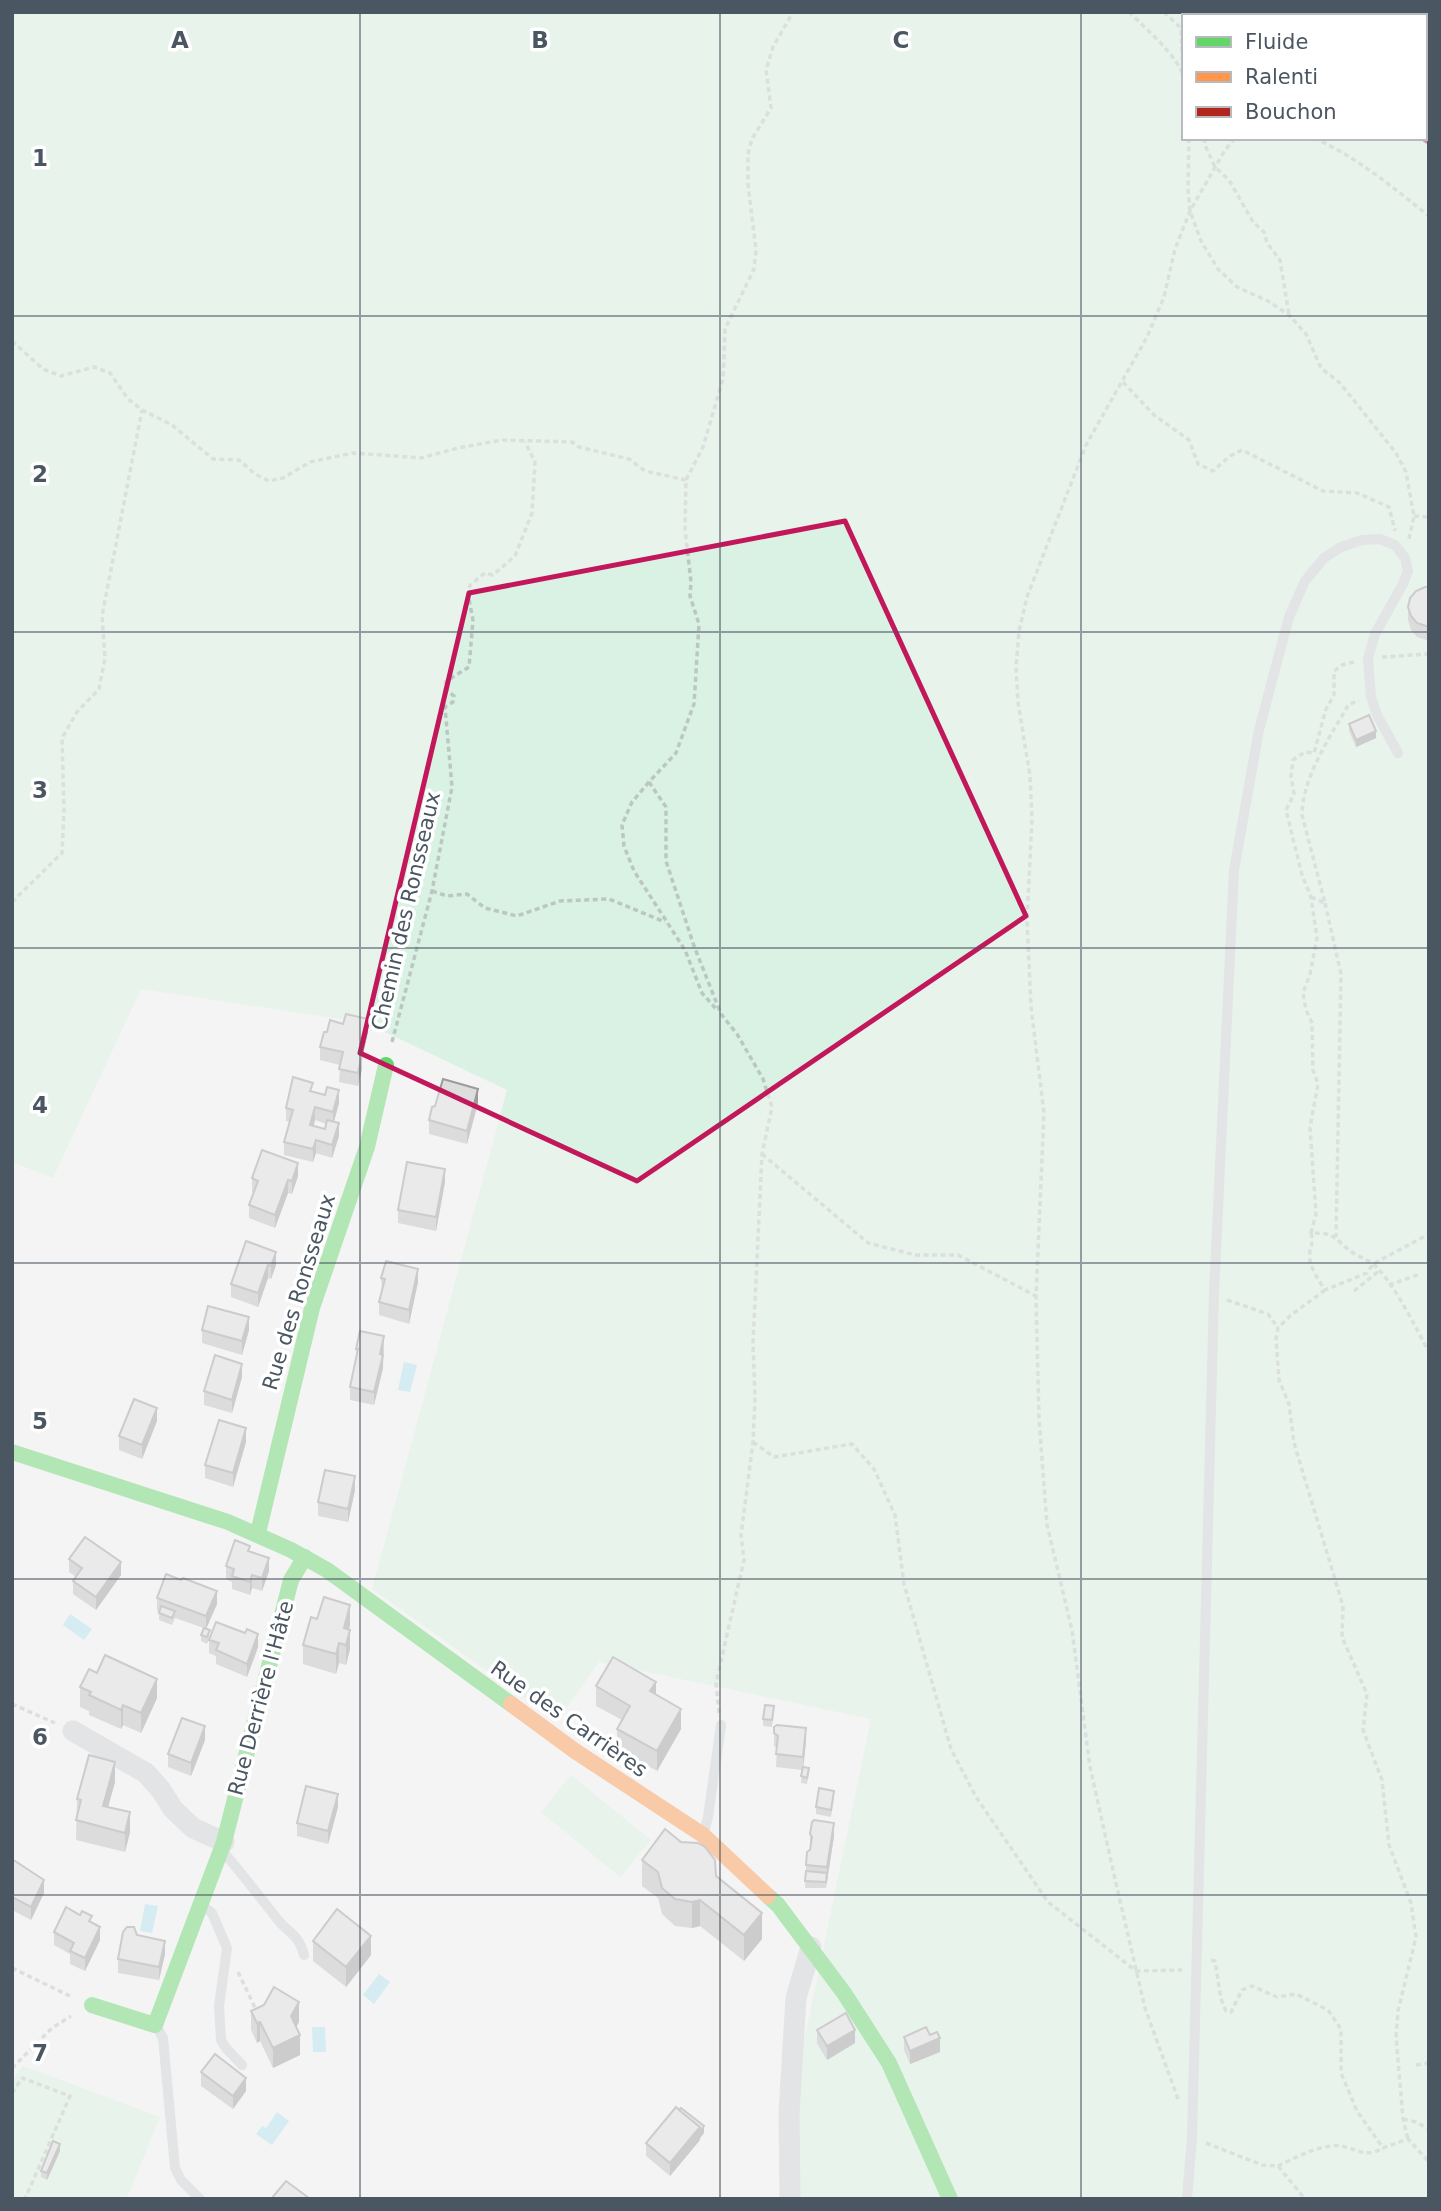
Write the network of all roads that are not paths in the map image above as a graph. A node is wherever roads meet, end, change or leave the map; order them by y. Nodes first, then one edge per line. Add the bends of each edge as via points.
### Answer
1 (1398, 753) dead end
2 (386, 1065) road end
3 (12, 1452) edge
4 (258, 1533) junction
5 (304, 1557) junction
6 (720, 1726) road end
7 (73, 1731) road end
8 (703, 1835) junction
9 (223, 1846) junction
10 (202, 1905) junction
11 (811, 1947) junction
12 (304, 1955) dead end
13 (92, 2006) road end
14 (155, 2025) junction
15 (242, 2065) dead end
16 (200, 2199) edge
17 (790, 2199) edge
18 (950, 2199) edge
19 (1187, 2199) edge

1 - 19 lane via 1371,697 1368,659 1375,634 1408,571 1395,545 1380,538 1362,540 1324,558 1305,581 1289,617 1259,730 1234,870 1214,1293
2 - 4 street, Rue des Ronsseaux via 367,1147 312,1308
3 - 4 street, Rue des Carrières
4 - 5 street, Rue des Carrières
5 - 8 street, Rue des Carrières via 575,1751
5 - 9 street, Rue Derrière l'Hâte via 291,1580
6 - 8 lane
7 - 9 street via 146,1773 193,1828
8 - 11 street, Rue des Carrières via 778,1905
9 - 10 street, Rue Derrière l'Hâte
9 - 12 lane via 279,1922 300,1940
10 - 14 street, Rue Derrière l'Hâte
10 - 15 lane via 212,1913 227,1948 219,2006 221,2039
11 - 17 street via 796,1998 789,2113
11 - 18 street, Rue des Carrières via 888,2063
13 - 14 street
14 - 16 lane via 163,2038 175,2168

